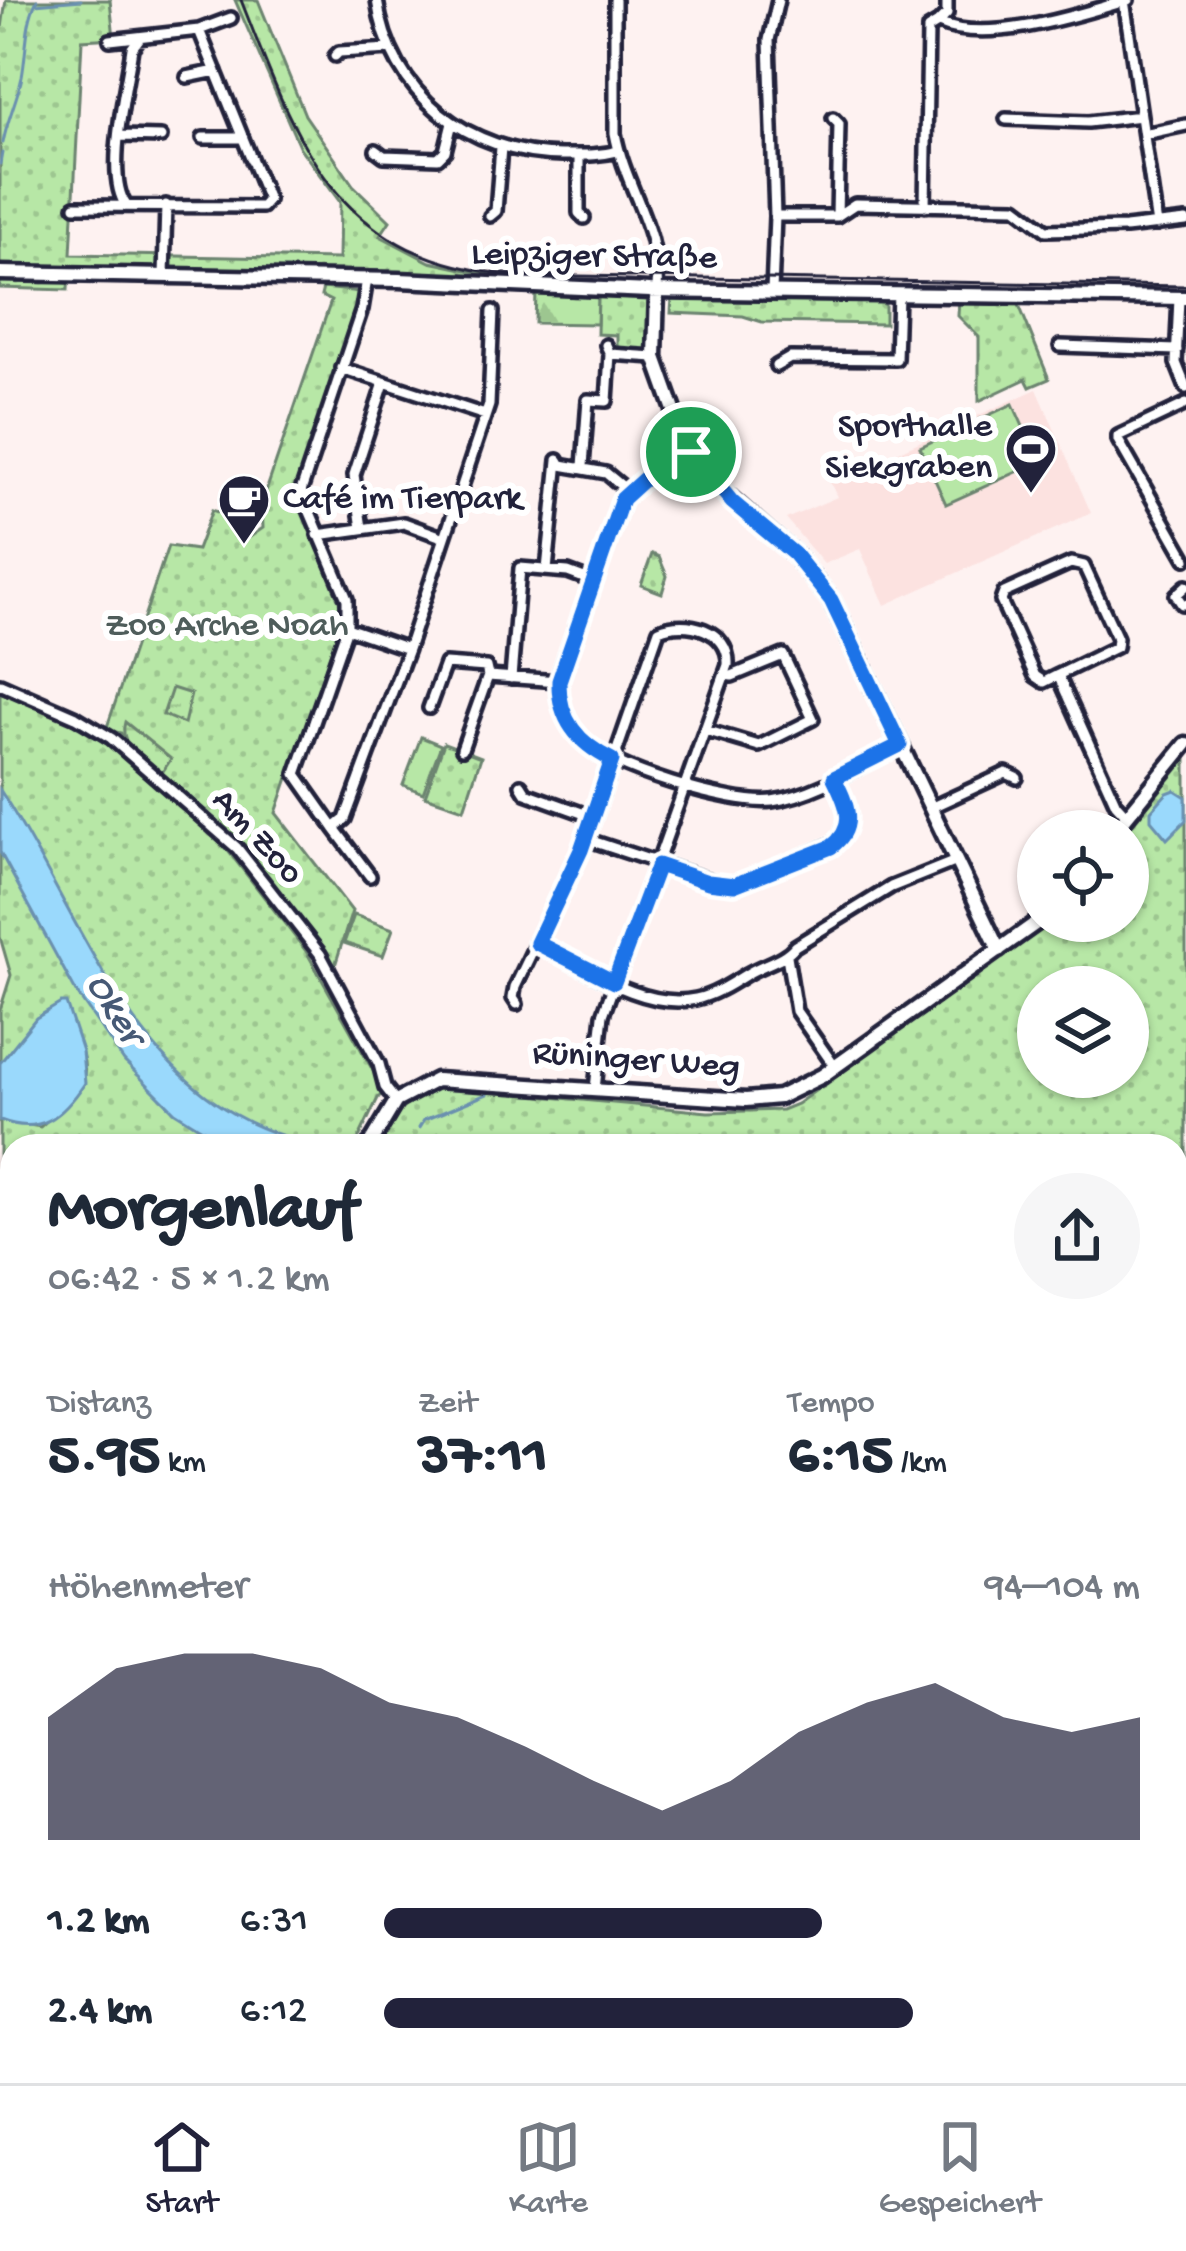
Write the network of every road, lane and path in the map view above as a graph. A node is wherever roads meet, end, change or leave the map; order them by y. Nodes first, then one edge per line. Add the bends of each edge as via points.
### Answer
1 (376, 0) edge
2 (615, 0) edge
3 (778, 0) edge
4 (947, 0) edge
5 (1126, 0) edge
6 (230, 18) dead end
7 (933, 26) junction
8 (199, 30) junction
9 (139, 39) junction
10 (110, 40) dead end
11 (390, 49) junction
12 (335, 56) dead end
13 (215, 71) junction
14 (187, 77) dead end
15 (1141, 116) junction
16 (833, 118) dead end
17 (1006, 119) dead end
18 (452, 123) junction
19 (1186, 125) edge
20 (1144, 134) junction
21 (120, 136) junction
22 (161, 137) dead end
23 (203, 138) dead end
24 (243, 138) junction
25 (501, 146) junction
26 (376, 149) dead end
27 (618, 151) junction
28 (579, 155) junction
29 (126, 205) junction
30 (166, 205) junction
31 (75, 206) dead end
32 (925, 206) junction
33 (490, 216) dead end
34 (775, 216) junction
35 (837, 216) junction
36 (584, 218) dead end
37 (1186, 221) edge
38 (1157, 225) junction
39 (1, 273) edge
40 (164, 276) junction
41 (367, 279) junction
42 (657, 291) junction
43 (772, 292) junction
44 (898, 294) junction
45 (1182, 298) edge
46 (493, 311) dead end
47 (1060, 346) dead end
48 (1177, 350) junction
49 (655, 357) junction
50 (776, 366) dead end
51 (341, 368) junction
52 (384, 383) junction
53 (1186, 388) edge
54 (1186, 404) edge
55 (485, 415) junction
56 (691, 452) junction
57 (583, 466) junction
58 (629, 492) junction
59 (362, 528) junction
60 (318, 535) junction
61 (442, 537) junction
62 (1186, 559) edge
63 (547, 570) junction
64 (592, 580) junction
65 (1186, 586) edge
66 (1186, 604) edge
67 (346, 628) junction
68 (408, 650) junction
69 (725, 675) junction
70 (1058, 675) junction
71 (488, 676) junction
72 (512, 677) junction
73 (559, 681) junction
74 (0, 684) edge
75 (429, 708) dead end
76 (705, 730) junction
77 (1186, 744) edge
78 (900, 745) junction
79 (462, 749) dead end
80 (612, 760) junction
81 (834, 778) junction
82 (1017, 778) dead end
83 (521, 785) dead end
84 (686, 786) junction
85 (930, 808) junction
86 (1122, 810) edge
87 (1132, 810) edge
88 (593, 817) junction
89 (334, 828) junction
90 (586, 839) junction
91 (956, 861) junction
92 (658, 865) junction
93 (370, 877) dead end
94 (1017, 937) edge
95 (537, 943) junction
96 (999, 950) junction
97 (788, 956) junction
98 (614, 982) junction
99 (517, 1004) dead end
100 (835, 1067) junction
101 (595, 1089) junction
102 (396, 1101) junction
103 (375, 1134) edge

1 - 11 street
2 - 27 street
3 - 34 street via 769,40
4 - 7 street via 947,14
5 - 7 street via 1020,26
5 - 15 street
6 - 8 street
7 - 32 street
8 - 9 street
8 - 13 street
9 - 10 street
9 - 21 street
11 - 12 street
11 - 18 street via 410,83
13 - 14 street
13 - 24 street
15 - 17 street
15 - 20 street
16 - 35 street
18 - 25 street
18 - 26 street via 438,158
19 - 20 street
20 - 38 street
21 - 22 street
21 - 29 street via 118,195
23 - 24 street
24 - 30 street via 268,200 262,207
25 - 28 street
25 - 33 street
27 - 28 street
27 - 42 street via 649,220
28 - 36 street
29 - 30 street
29 - 31 street
30 - 40 street
32 - 35 street via 855,204
32 - 38 street via 1016,207 1046,230
34 - 35 street
34 - 43 street
37 - 38 street
39 - 40 street, Leipziger Straße
40 - 41 street, Leipziger Straße
41 - 42 street, Leipziger Straße
41 - 51 street
42 - 43 street, Leipziger Straße
42 - 49 street
43 - 44 street, Leipziger Straße
44 - 45 street, Leipziger Straße
44 - 50 street via 896,359 790,358
45 - 48 street
46 - 55 street
47 - 48 street
48 - 53 street
49 - 56 street
49 - 57 street via 608,350 607,401 588,400
51 - 52 street
51 - 60 street via 302,491
52 - 55 street
52 - 59 street via 354,475
54 - 62 street via 1118,440
55 - 61 street
56 - 58 street
56 - 78 street via 831,600
57 - 58 street
57 - 63 street via 558,460
58 - 64 street
59 - 60 street
59 - 61 street via 404,523
60 - 67 street via 347,598
61 - 68 street
63 - 64 street
63 - 72 street via 520,568
64 - 73 street
65 - 66 street via 1176,595
67 - 68 street
67 - 89 street via 296,774
68 - 89 street via 345,819
69 - 76 street
69 - 76 street via 783,655 813,718 759,746
69 - 80 street via 729,660 716,635 686,625 659,630
70 - 70 street via 1044,682 1035,676 1001,601 1079,563 1116,646
70 - 86 street
71 - 72 street
71 - 75 street via 486,667 445,664
71 - 79 street
72 - 73 street
73 - 80 street via 573,731
74 - 102 street, Am Zoo via 111,738 237,848 320,954
76 - 84 street
77 - 87 street
78 - 81 street
78 - 85 street
80 - 84 street
80 - 88 street
81 - 84 street via 758,802
81 - 92 street via 849,816 831,847 734,885
82 - 85 street via 1006,773
83 - 88 street
84 - 92 street
85 - 91 street
88 - 90 street
89 - 93 street
90 - 92 street
90 - 95 street
91 - 96 street
91 - 97 street via 891,887
92 - 98 street
94 - 96 street, Rüninger Weg
95 - 98 street
95 - 99 street via 515,987
96 - 100 street, Rüninger Weg
97 - 98 street via 696,999 658,999
97 - 100 street via 796,1011
98 - 101 street
100 - 101 street, Rüninger Weg via 801,1089 757,1100
101 - 102 street, Rüninger Weg via 450,1078
102 - 103 street

